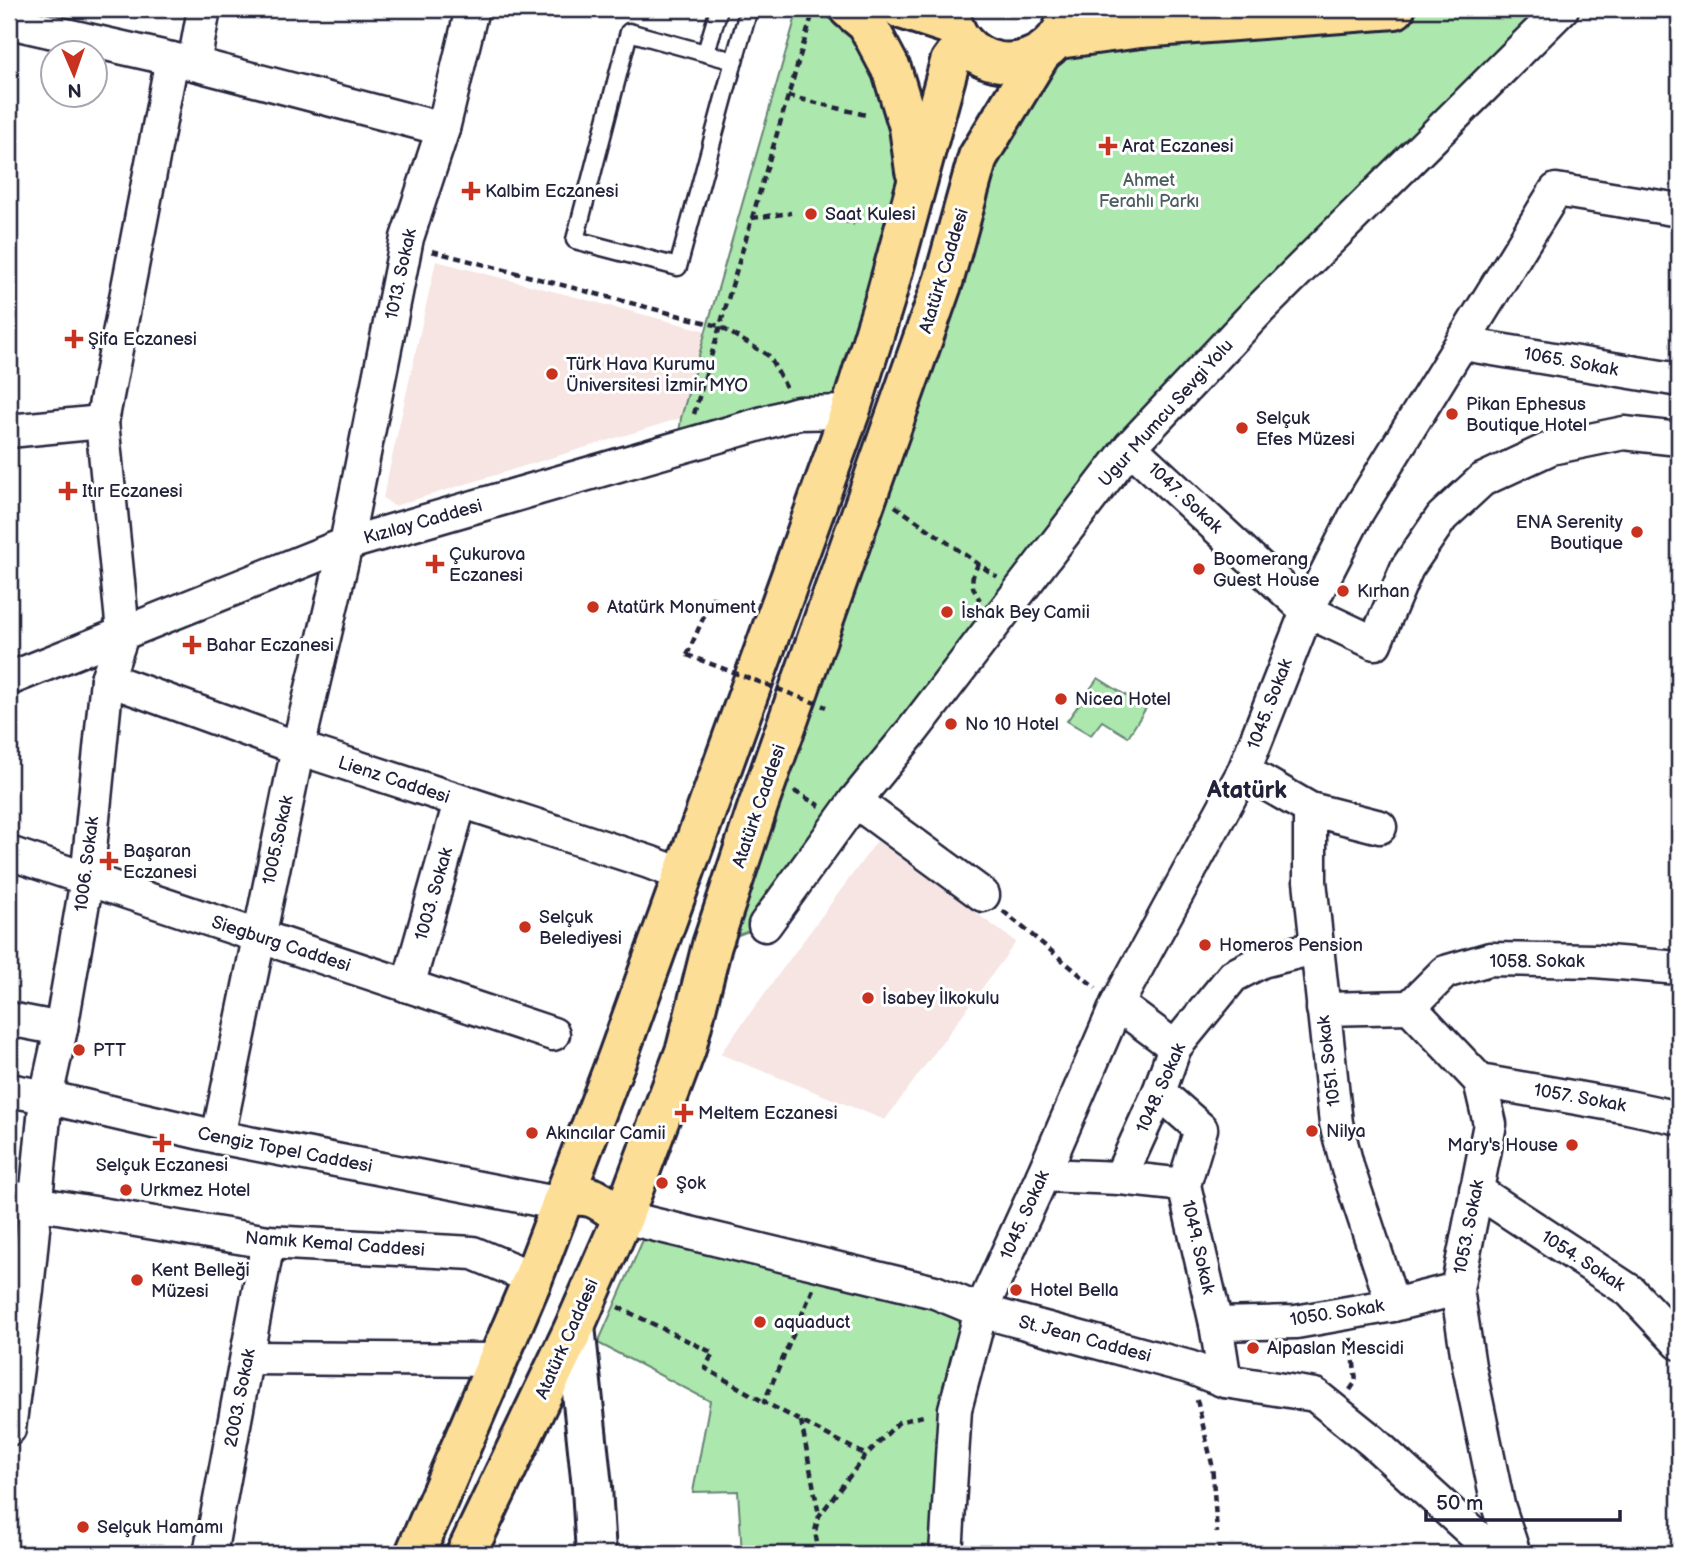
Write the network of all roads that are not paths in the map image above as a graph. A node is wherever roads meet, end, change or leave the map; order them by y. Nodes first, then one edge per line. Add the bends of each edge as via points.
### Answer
1 (204, 9) edge
2 (472, 9) edge
3 (719, 9) edge
4 (749, 9) edge
5 (901, 9) edge
6 (1395, 9) edge
7 (1562, 9) edge
8 (831, 10) edge
9 (9, 22) edge
10 (955, 26) edge
11 (1056, 34) edge
12 (706, 52) junction
13 (734, 61) junction
14 (183, 62) junction
15 (443, 129) junction
16 (916, 181) junction
17 (1679, 209) edge
18 (1463, 344) junction
19 (1679, 380) edge
20 (850, 412) junction
21 (102, 422) junction
22 (9, 431) edge
23 (1679, 439) edge
24 (1130, 447) junction
25 (346, 544) junction
26 (1307, 611) junction
27 (123, 632) junction
28 (107, 678) junction
29 (9, 679) edge
30 (298, 748) junction
31 (1244, 771) junction
32 (460, 802) junction
33 (1311, 809) junction
34 (848, 811) junction
35 (1380, 827) dead end
36 (9, 853) edge
37 (683, 874) junction
38 (87, 879) junction
39 (983, 895) road end
40 (765, 925) dead end
41 (258, 937) junction
42 (1318, 947) junction
43 (1679, 968) edge
44 (408, 986) junction
45 (1116, 1004) junction
46 (1410, 1007) junction
47 (1323, 1009) junction
48 (9, 1019) edge
49 (61, 1029) junction
50 (554, 1034) dead end
51 (1175, 1047) junction
52 (1480, 1081) junction
53 (9, 1090) edge
54 (1159, 1092) junction
55 (46, 1097) junction
56 (1679, 1118) edge
57 (218, 1137) junction
58 (1043, 1175) junction
59 (1120, 1178) junction
60 (1184, 1185) junction
61 (1476, 1190) junction
62 (21, 1200) edge
63 (561, 1204) junction
64 (622, 1217) junction
65 (268, 1242) junction
66 (533, 1278) junction
67 (18, 1289) edge
68 (1457, 1289) junction
69 (1394, 1305) junction
70 (581, 1310) junction
71 (981, 1311) junction
72 (1216, 1324) junction
73 (1679, 1343) edge
74 (248, 1358) junction
75 (498, 1360) junction
76 (1225, 1381) junction
77 (9, 1429) edge
78 (210, 1554) edge
79 (415, 1554) edge
80 (466, 1554) edge
81 (596, 1554) edge
82 (946, 1554) edge
83 (1496, 1554) edge
84 (1514, 1554) edge

1 - 14 street
2 - 15 street, 1013. Sokak
3 - 12 lane
4 - 13 lane
5 - 10 highway
6 - 11 highway
7 - 24 street, Ugur Mumcu Sevgi Yolu via 1259,310
8 - 16 highway via 867,24 892,71 909,127
9 - 14 street
10 - 11 highway via 980,56 1000,62 1020,62
10 - 16 highway via 950,62
11 - 64 highway, Atatürk Caddesi via 978,157 944,279 712,945 686,1049
12 - 13 lane
12 - 13 lane via 629,32 575,240 678,267
14 - 15 street
14 - 21 street
15 - 25 street, 1013. Sokak via 407,238
16 - 20 highway
17 - 18 street, 1045. Sokak via 1556,191
18 - 19 street, 1065. Sokak
18 - 26 street, 1045. Sokak via 1358,511
20 - 25 street, Kızılay Caddesi via 798,413
20 - 37 highway
21 - 22 street
21 - 27 street
23 - 26 street, 1047. Sokak via 1612,435 1551,448 1482,480 1442,517 1407,568 1375,643
24 - 26 street, 1047. Sokak
24 - 34 street, Ugur Mumcu Sevgi Yolu
25 - 27 street, Kızılay Caddesi
25 - 30 street, 1005.Sokak
26 - 31 street, 1045. Sokak
27 - 28 street, 1006. Sokak
27 - 29 street, Kızılay Caddesi
28 - 30 street, Lienz Caddesi
28 - 38 street, 1006. Sokak
30 - 32 street, Lienz Caddesi
30 - 41 street, 1005.Sokak
31 - 33 street
31 - 45 street, 1045. Sokak
32 - 37 street, Lienz Caddesi
32 - 44 street, 1003. Sokak
33 - 35 street
33 - 42 street, 1051. Sokak via 1310,881
34 - 39 street
34 - 40 street, Ugur Mumcu Sevgi Yolu
36 - 38 street, Siegburg Caddesi
37 - 63 highway
38 - 41 street, Siegburg Caddesi
38 - 49 street, 1006. Sokak
41 - 44 street, Siegburg Caddesi
41 - 57 street, 1005.Sokak
42 - 47 street, 1051. Sokak
42 - 51 street, 1048. Sokak via 1262,961 1233,976
43 - 46 street, 1058. Sokak via 1490,959 1445,972
44 - 50 street, Siegburg Caddesi
45 - 51 street
45 - 58 street, 1045. Sokak
46 - 47 street
46 - 52 street
47 - 69 street, 1051. Sokak via 1336,1123
48 - 49 street
49 - 55 street, 1006. Sokak
51 - 54 street, 1048. Sokak
52 - 56 street, 1057. Sokak
52 - 61 street, 1053. Sokak via 1490,1124
53 - 55 street, Cengiz Topel Caddesi
54 - 59 street, 1048. Sokak
54 - 60 street, 1049. Sokak via 1201,1129
55 - 57 street, Cengiz Topel Caddesi
55 - 62 street, 1006. Sokak
57 - 63 street, Cengiz Topel Caddesi
58 - 59 street
58 - 71 street, 1045. Sokak
59 - 60 street
60 - 72 street, 1049. Sokak
61 - 68 street, 1053. Sokak
61 - 73 street, 1054. Sokak via 1630,1291
62 - 65 street, Namık Kemal Caddesi
62 - 67 street, 1006. Sokak
63 - 64 highway via 567,1196 583,1194
63 - 66 highway
64 - 70 highway, Atatürk Caddesi
64 - 71 street, St. Jean Caddesi via 935,1292
65 - 66 street, Namık Kemal Caddesi via 473,1253
65 - 74 street, 2003. Sokak
66 - 70 highway via 543,1288 559,1293 575,1290
66 - 75 highway
67 - 77 street, 1006. Sokak
68 - 69 street, 1050. Sokak
68 - 84 street, 1053. Sokak via 1498,1505
69 - 72 street, 1050. Sokak via 1296,1322
70 - 80 highway, Atatürk Caddesi
70 - 81 street
71 - 76 street, St. Jean Caddesi via 1189,1367
71 - 82 street, 1045. Sokak via 955,1409
72 - 76 street, 1049. Sokak
74 - 75 street
74 - 78 street, 2003. Sokak
75 - 79 highway
76 - 83 street, St. Jean Caddesi via 1315,1395

